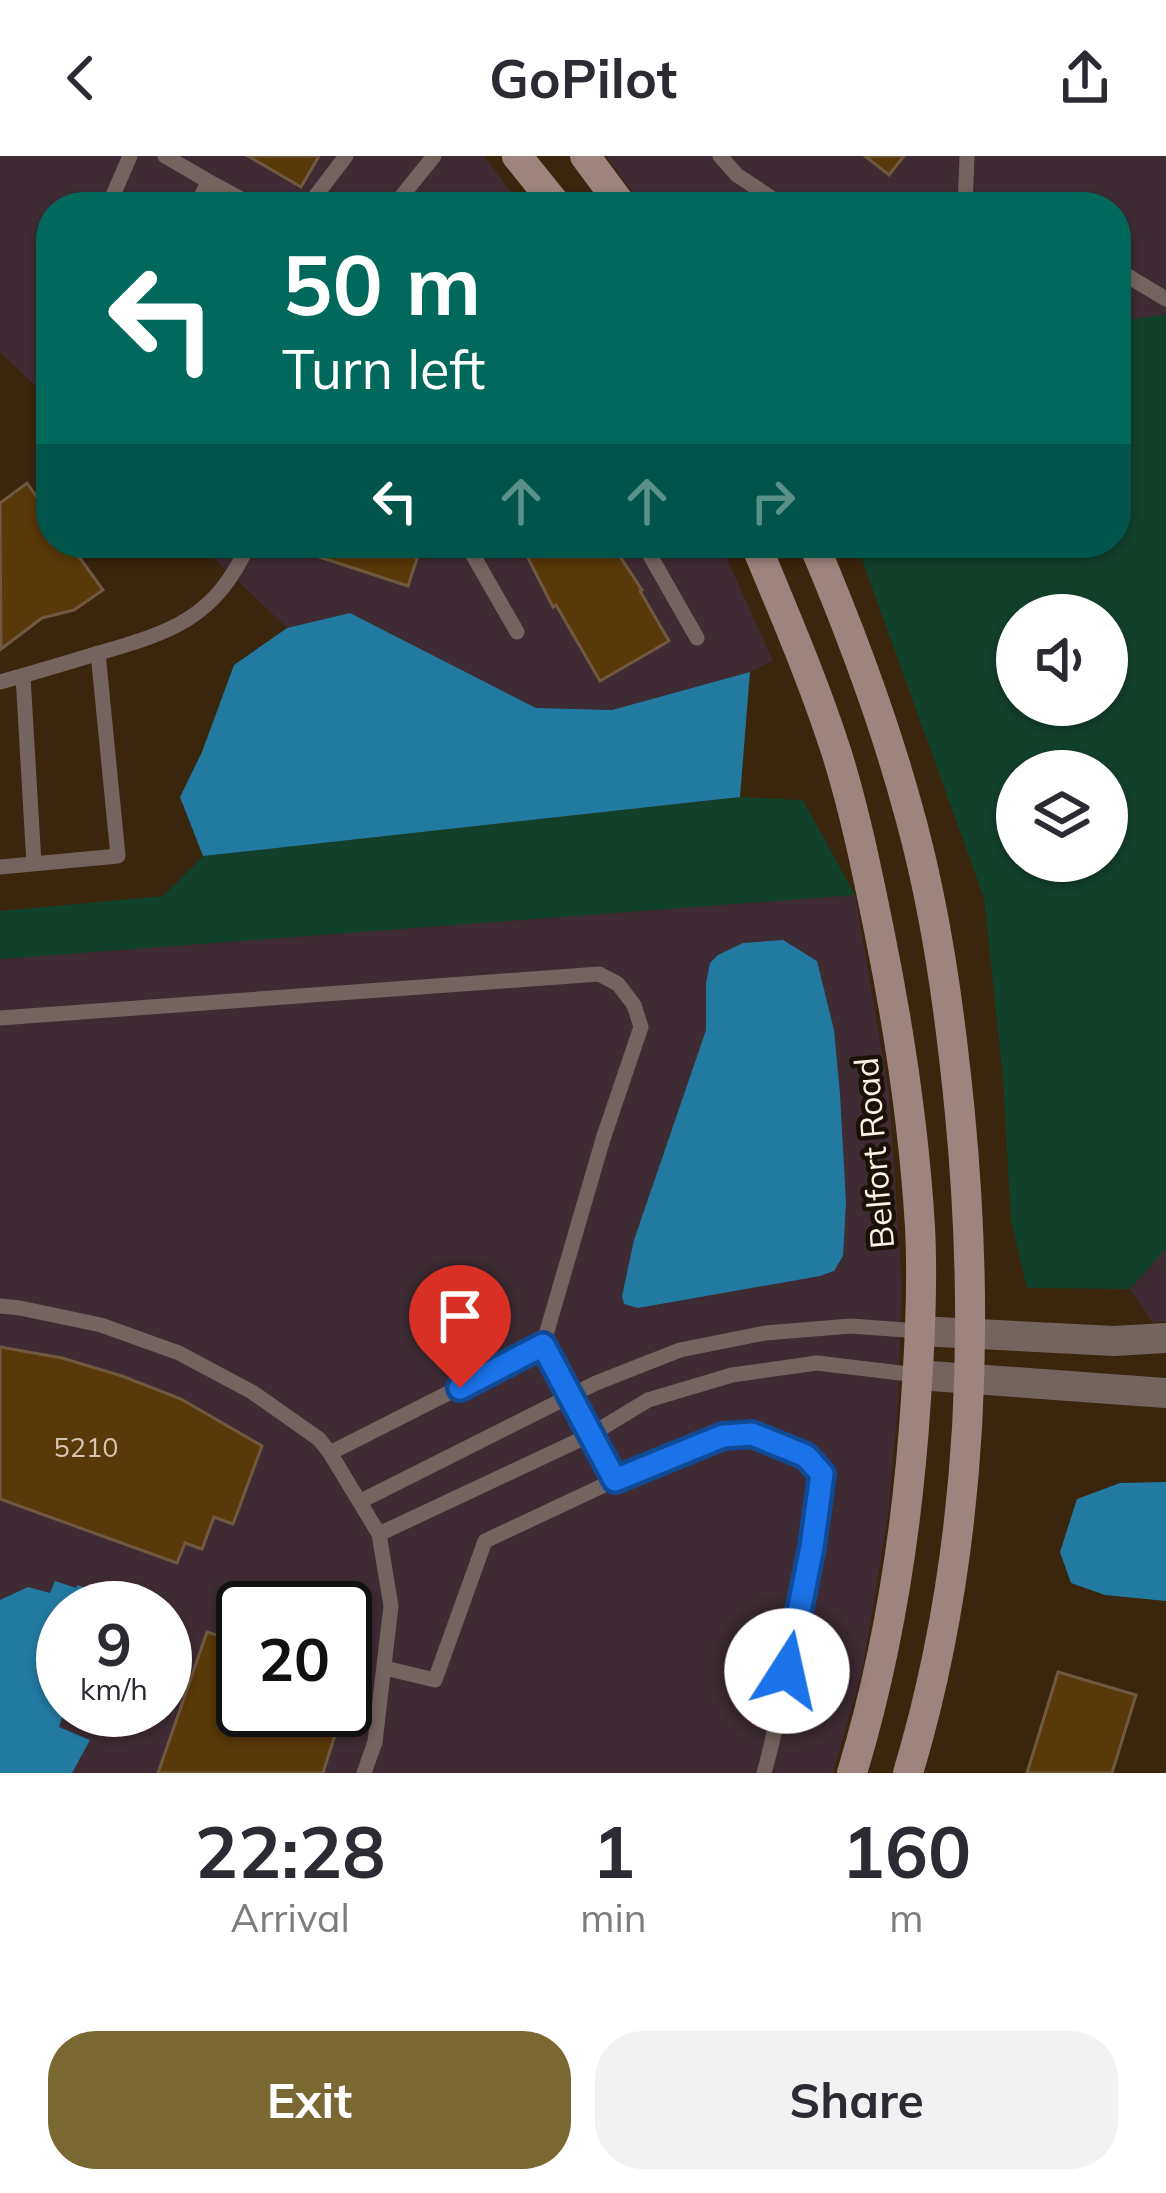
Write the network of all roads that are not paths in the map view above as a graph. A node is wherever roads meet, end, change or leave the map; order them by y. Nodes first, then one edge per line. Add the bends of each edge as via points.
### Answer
1 (130, 156) edge
2 (165, 156) edge
3 (346, 156) edge
4 (434, 156) edge
5 (517, 156) edge
6 (586, 156) edge
7 (720, 156) edge
8 (967, 156) edge
9 (208, 181) junction
10 (114, 192) edge
11 (203, 192) edge
12 (228, 192) edge
13 (319, 192) edge
14 (406, 192) edge
15 (546, 192) edge
16 (612, 192) edge
17 (762, 192) edge
18 (966, 192) edge
19 (1131, 278) edge
20 (1166, 299) edge
21 (241, 558) edge
22 (475, 558) edge
23 (652, 558) edge
24 (761, 558) edge
25 (819, 558) edge
26 (517, 632) dead end
27 (697, 638) dead end
28 (98, 653) junction
29 (23, 676) junction
30 (0, 682) edge
31 (34, 864) junction
32 (0, 867) edge
33 (0, 1018) edge
34 (0, 1306) edge
35 (920, 1331) junction
36 (972, 1334) junction
37 (1166, 1338) edge
38 (543, 1345) junction
39 (917, 1375) junction
40 (971, 1378) junction
41 (1166, 1393) edge
42 (572, 1396) junction
43 (592, 1434) junction
44 (330, 1453) junction
45 (615, 1480) junction
46 (361, 1501) junction
47 (379, 1534) junction
48 (385, 1668) junction
49 (364, 1773) edge
50 (764, 1773) edge
51 (852, 1773) edge
52 (908, 1773) edge

1 - 10 lane
2 - 9 lane
3 - 13 lane
4 - 14 lane
5 - 15 street
6 - 16 street
7 - 17 lane
8 - 18 lane
9 - 11 lane
9 - 12 lane
19 - 20 lane
21 - 28 lane via 207,606 179,626
22 - 26 lane
23 - 27 lane
24 - 35 street, Belfort Road via 858,827 915,1154
25 - 36 street via 887,736 945,984 969,1204
28 - 29 lane
28 - 31 lane via 118,856
29 - 30 lane
29 - 31 lane
31 - 32 lane
33 - 38 lane via 599,974 618,984 641,1027
34 - 44 lane via 101,1325 178,1353 252,1392
35 - 36 street
35 - 39 street, Belfort Road
35 - 42 lane via 765,1333 680,1350
36 - 37 street
36 - 40 street
38 - 42 lane
38 - 44 lane
39 - 40 street
39 - 43 lane via 817,1363 733,1375 648,1400
39 - 51 street, Belfort Road via 903,1547
40 - 41 street
40 - 52 street via 946,1619
42 - 43 lane
42 - 46 lane
43 - 45 lane
43 - 47 lane
44 - 46 lane
45 - 48 lane via 485,1541 435,1680
45 - 50 lane via 723,1436 752,1434 806,1456 822,1474
46 - 47 lane
47 - 48 lane via 392,1606
48 - 49 lane

